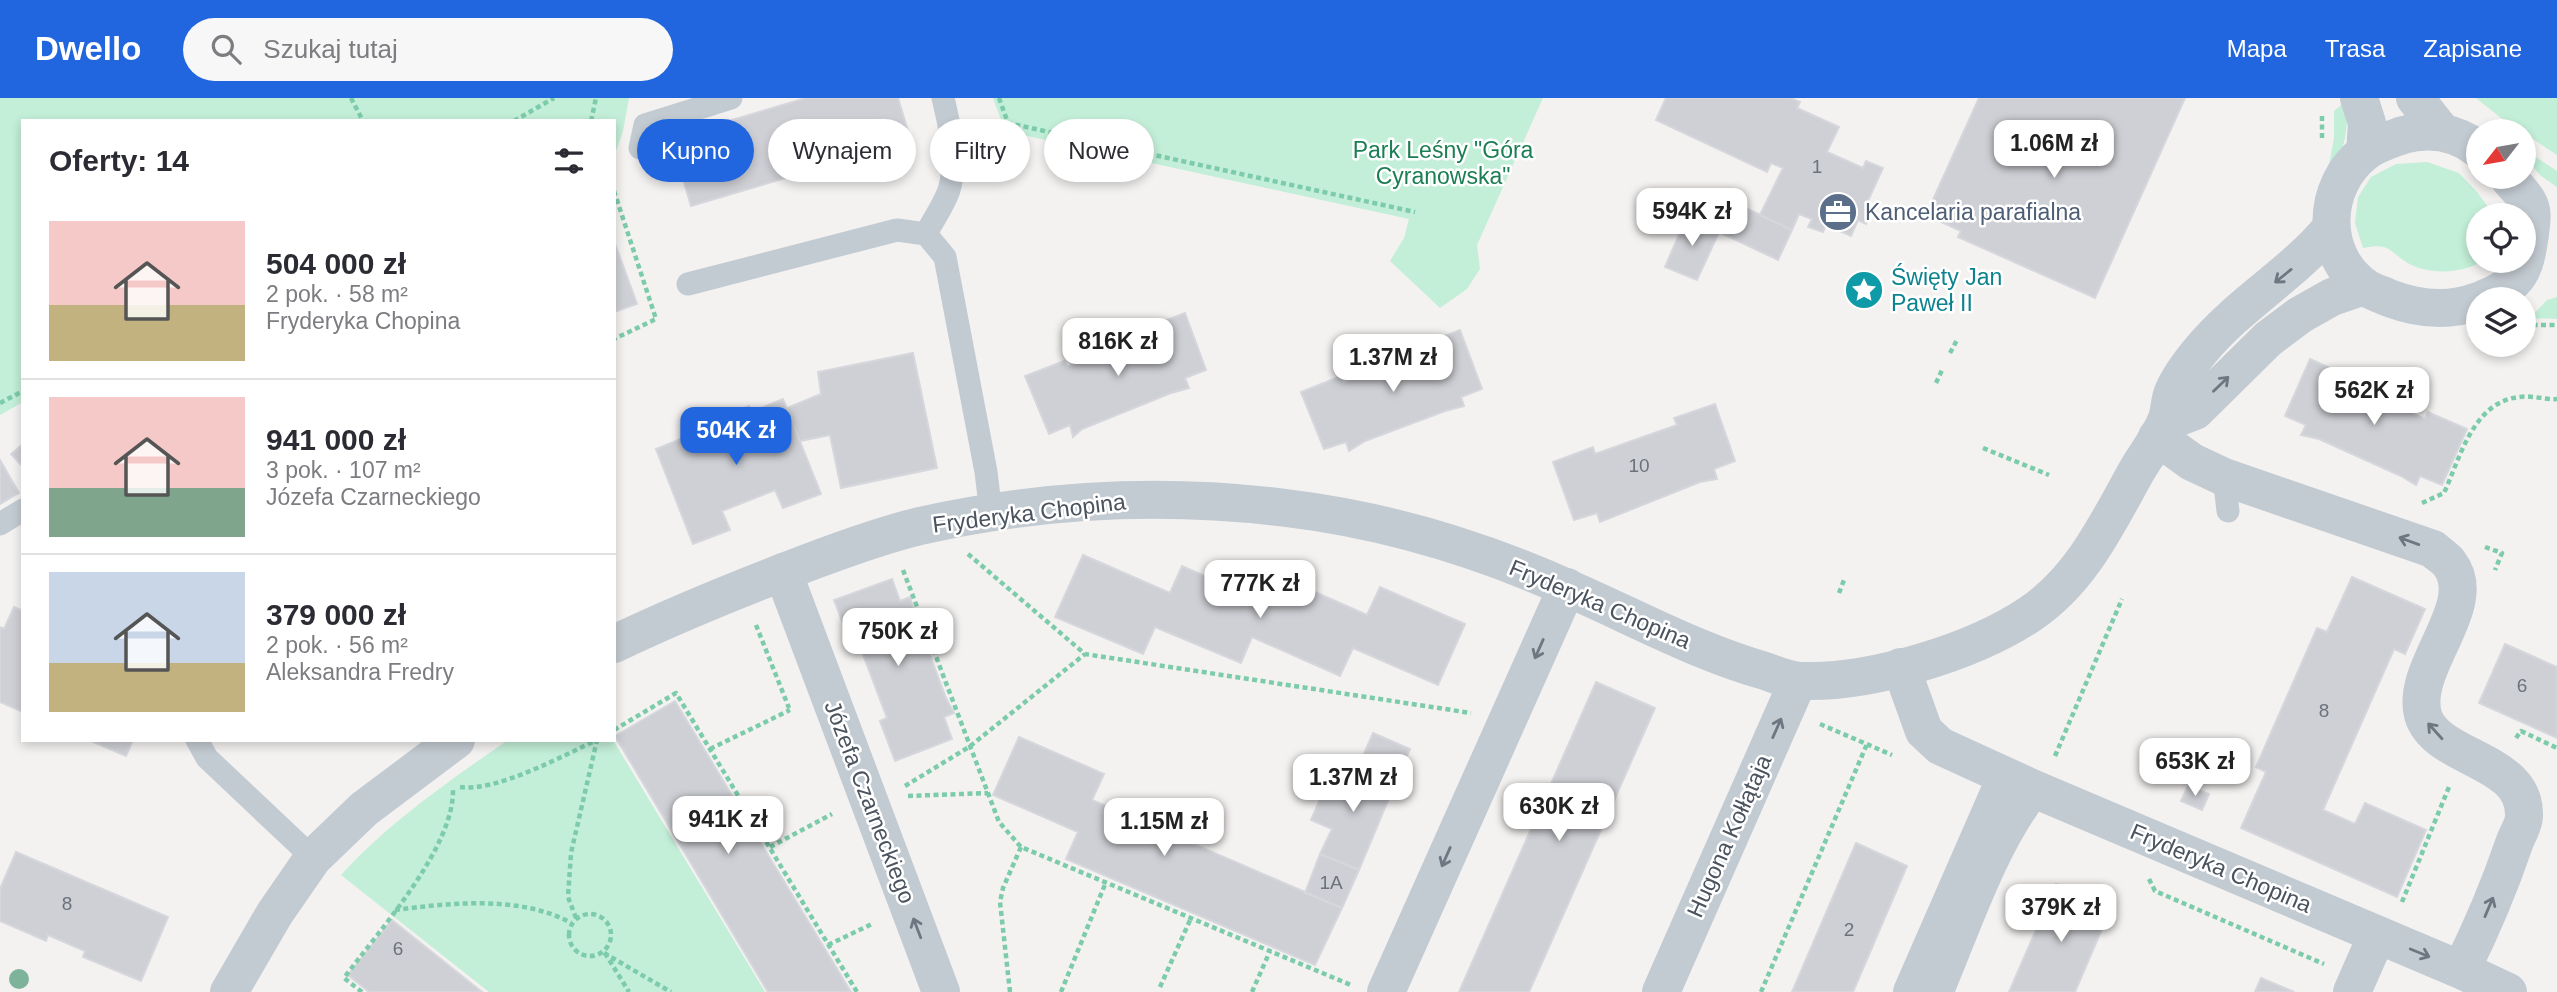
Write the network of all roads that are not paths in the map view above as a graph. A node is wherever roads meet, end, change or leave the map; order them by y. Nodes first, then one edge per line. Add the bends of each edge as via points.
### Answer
1 (731, 98) edge
2 (943, 98) edge
3 (2359, 98) edge
4 (2415, 98) edge
5 (664, 119) edge
6 (2442, 132) junction
7 (2466, 141) edge
8 (2365, 152) junction
9 (2518, 189) edge
10 (2528, 189) edge
11 (2557, 204) edge
12 (2331, 228) junction
13 (926, 234) junction
14 (2540, 265) edge
15 (688, 284) dead end
16 (2364, 286) junction
17 (2507, 287) edge
18 (2466, 303) edge
19 (2161, 429) junction
20 (21, 511) edge
21 (991, 513) junction
22 (0, 524) edge
23 (783, 572) junction
24 (1567, 587) junction
25 (616, 643) edge
26 (1901, 667) junction
27 (1792, 695) junction
28 (198, 742) edge
29 (453, 742) edge
30 (2020, 783) junction
31 (313, 858) junction
32 (2388, 923) junction
33 (2461, 970) junction
34 (1371, 989) edge
35 (229, 992) edge
36 (941, 992) edge
37 (1661, 992) edge
38 (1912, 992) edge
39 (1936, 992) edge
40 (2352, 992) edge
41 (2508, 992) edge

1 - 5 lane
2 - 13 lane via 952,137 949,190
3 - 8 street via 2367,123
4 - 6 street
6 - 7 street
6 - 8 street via 2415,132 2383,141
8 - 12 street via 2338,186
9 - 14 street via 2530,204 2533,218 2528,252
10 - 11 street
12 - 16 street via 2336,249
12 -> 19 street via 2309,254 2243,308 2200,351 2173,392
13 - 15 lane via 897,230
13 - 21 lane via 945,257
14 - 17 street
16 - 18 street via 2428,308
19 -> 16 street via 2195,411 2268,339 2300,315
19 - 26 street via 2098,541 2056,593 1994,635
33 -> 19 street via 2524,817 2520,797 2508,777 2435,735 2423,716 2427,670 2456,606 2457,580 2449,563 2433,549 2407,540 2226,494
20 - 22 lane
21 - 23 street, Fryderyka Chopina via 918,527
21 - 24 street, Fryderyka Chopina via 1110,500 1202,500 1285,508 1365,520 1463,546
23 - 25 street, Fryderyka Chopina via 703,602
36 -> 23 street, Józefa Czarneckiego
24 - 27 street, Fryderyka Chopina via 1734,662
24 -> 34 street
26 - 27 street, Fryderyka Chopina
26 - 30 street, Fryderyka Chopina via 1924,730 1940,746
37 -> 27 street, Hugona Kołłątaja
28 - 31 lane via 207,758
29 - 31 street via 364,809
30 - 32 street, Fryderyka Chopina
30 - 38 street
30 - 39 street via 2019,809
31 - 35 street
32 -> 33 street, Fryderyka Chopina
32 - 40 street
33 - 41 street, Fryderyka Chopina

